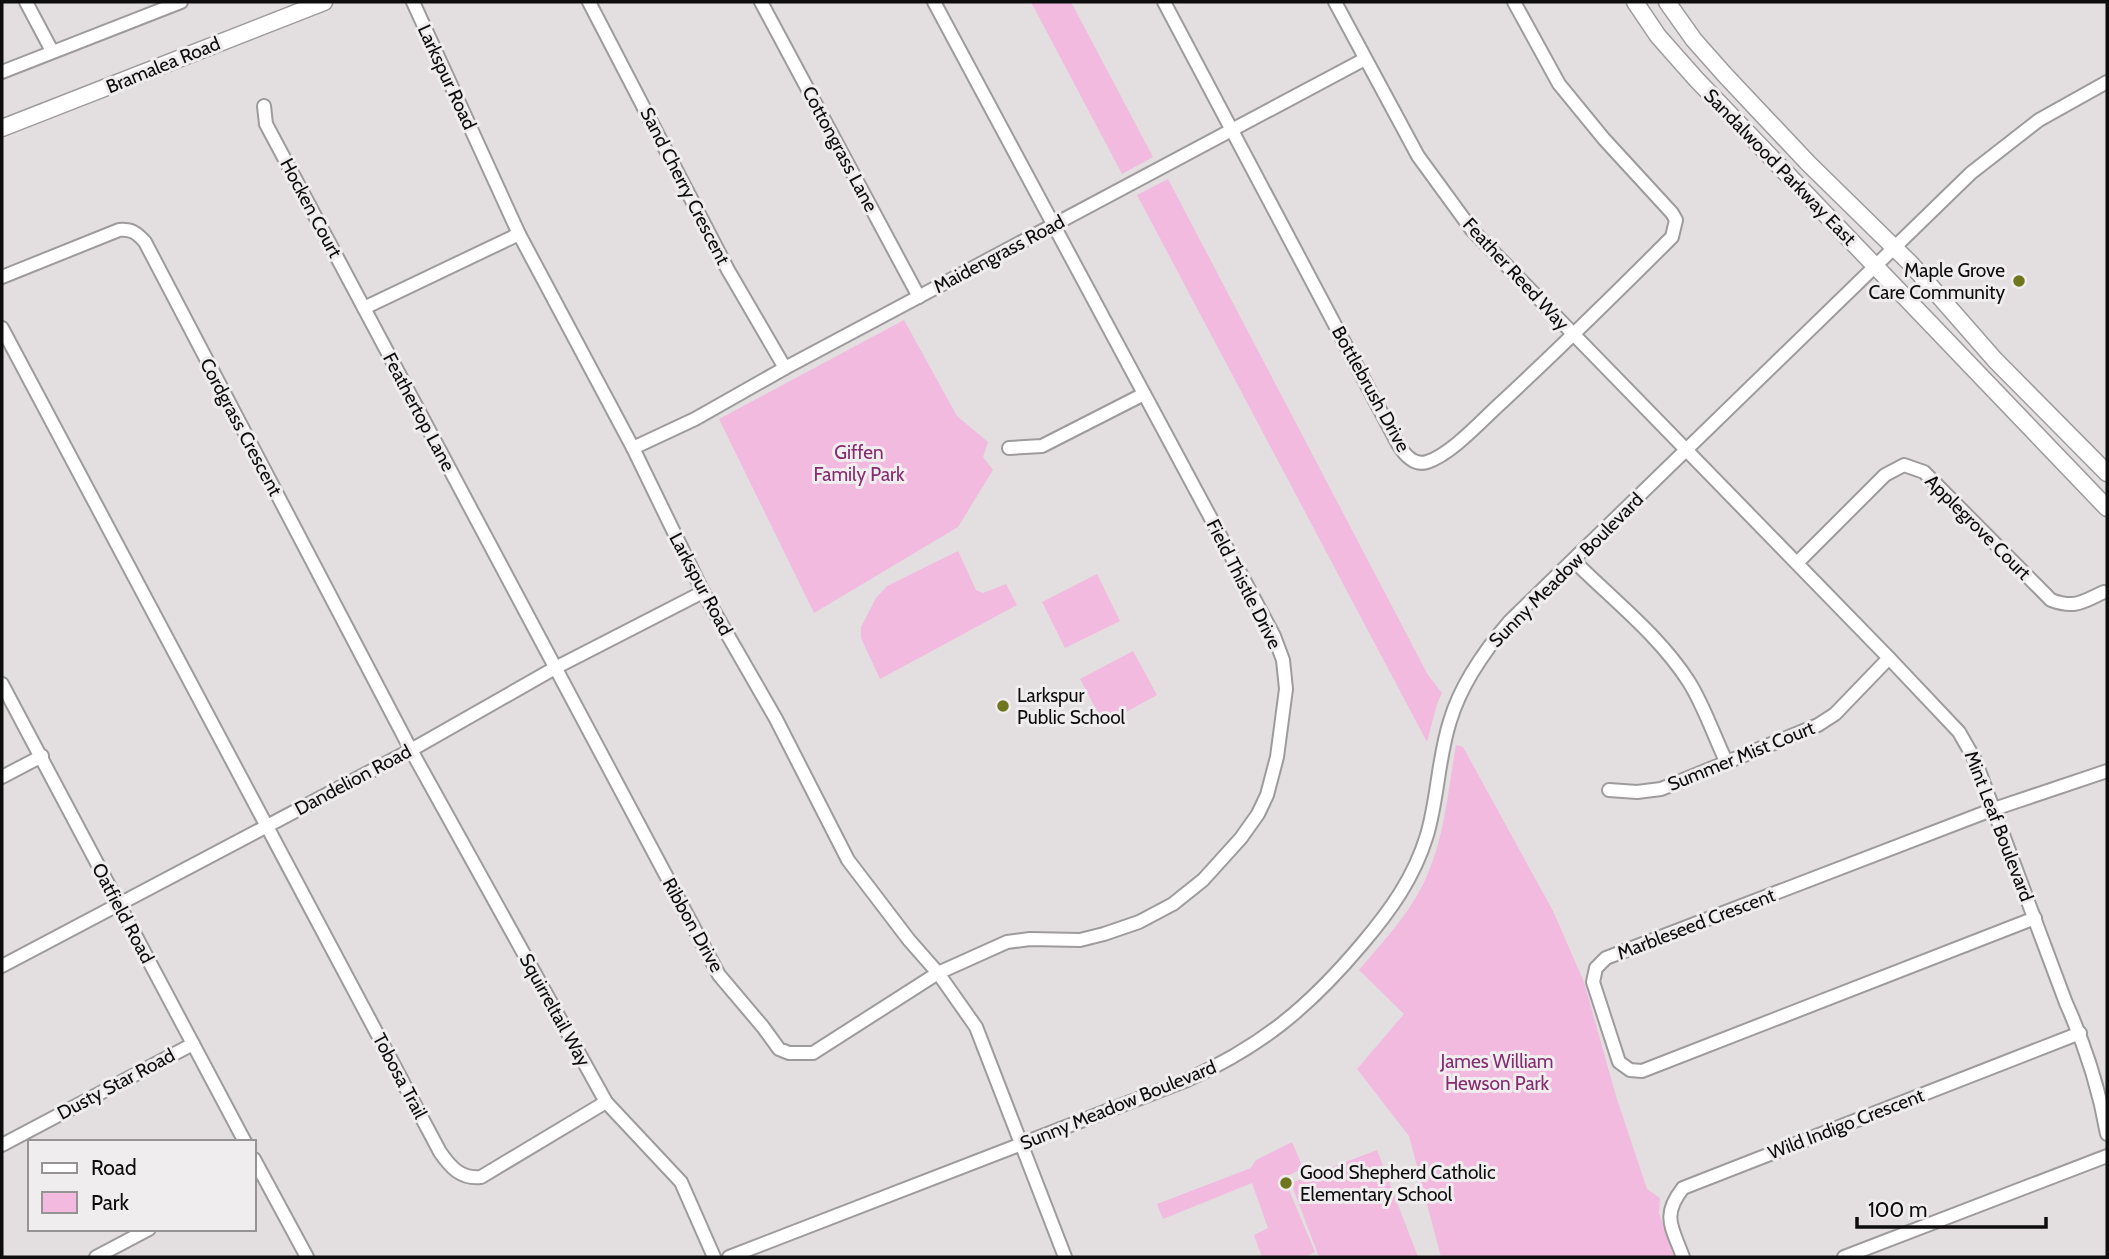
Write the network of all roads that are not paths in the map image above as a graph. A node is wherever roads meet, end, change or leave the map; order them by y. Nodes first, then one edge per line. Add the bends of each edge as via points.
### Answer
1 (26, 2) edge
2 (181, 2) edge
3 (324, 2) edge
4 (413, 2) edge
5 (589, 2) edge
6 (761, 2) edge
7 (934, 2) edge
8 (1164, 2) edge
9 (1335, 2) edge
10 (1514, 2) edge
11 (1636, 2) edge
12 (1667, 2) edge
13 (52, 51) junction
14 (1365, 59) junction
15 (2, 72) edge
16 (2107, 82) edge
17 (264, 106) dead end
18 (2, 128) edge
19 (1233, 130) junction
20 (1055, 224) junction
21 (519, 234) junction
22 (1895, 247) junction
23 (1875, 266) junction
24 (2, 277) edge
25 (919, 297) junction
26 (364, 308) junction
27 (2, 328) edge
28 (1574, 335) junction
29 (785, 368) junction
30 (1144, 394) junction
31 (633, 448) junction
32 (1009, 448) dead end
33 (1686, 449) junction
34 (2107, 473) edge
35 (2107, 508) edge
36 (1573, 560) junction
37 (1797, 563) junction
38 (703, 592) junction
39 (2104, 592) dead end
40 (1889, 658) junction
41 (555, 668) junction
42 (2, 684) edge
43 (411, 750) junction
44 (42, 756) junction
45 (1726, 761) junction
46 (2107, 771) edge
47 (2, 777) edge
48 (1609, 790) dead end
49 (1994, 809) junction
50 (267, 825) junction
51 (118, 904) junction
52 (2035, 918) junction
53 (2, 966) edge
54 (938, 973) junction
55 (2080, 1033) junction
56 (193, 1044) junction
57 (606, 1102) junction
58 (2107, 1134) edge
59 (244, 1140) edge
60 (1023, 1144) junction
61 (2, 1145) edge
62 (2107, 1156) edge
63 (257, 1173) edge
64 (145, 1231) edge
65 (96, 1257) edge
66 (307, 1257) edge
67 (714, 1257) edge
68 (729, 1257) edge
69 (1065, 1257) edge
70 (1683, 1257) edge
71 (1844, 1257) edge

1 - 13 street
2 - 13 street
3 - 18 main road, Bramalea Road
4 - 21 street, Larkspur Road
5 - 29 street, Sand Cherry Crescent via 728,270
6 - 25 street, Cottongrass Lane
7 - 20 street
8 - 19 street, Bottlebrush Drive
9 - 14 street, Feather Reed Way
10 - 28 street, Bottlebrush Drive via 1559,84 1676,220 1672,237
11 - 23 main road, Sandalwood Parkway East via 1680,62
12 - 22 main road, Sandalwood Parkway East via 1734,85
13 - 15 street
14 - 19 street, Maidengrass Road
14 - 28 street, Feather Reed Way via 1418,156 1472,230
16 - 22 street, Sunny Meadow Boulevard via 2039,120 2002,148
17 - 26 street, Hocken Court via 266,124
19 - 20 street, Maidengrass Road
19 - 28 street, Bottlebrush Drive via 1398,444 1414,462 1426,463 1456,445
20 - 25 street, Maidengrass Road
20 - 30 street, Field Thistle Drive
21 - 26 street
21 - 31 street, Larkspur Road
22 - 23 street, Sunny Meadow Boulevard
22 - 34 main road, Sandalwood Parkway East via 1995,360
23 - 33 street, Sunny Meadow Boulevard
23 - 35 main road, Sandalwood Parkway East
24 - 43 street, Cordgrass Crescent via 120,230 128,229 145,242
25 - 29 street, Maidengrass Road
26 - 41 street, Feathertop Lane
27 - 50 street
28 - 33 street, Feather Reed Way
29 - 31 street, Maidengrass Road
30 - 32 street via 1042,446
30 - 54 street, Field Thistle Drive via 1283,660 1286,689 1278,757 1267,795 1241,838 1203,880 1173,904 1139,922 1080,940 1007,942
31 - 38 street, Larkspur Road
33 - 36 street, Sunny Meadow Boulevard
33 - 37 street, Mint Leaf Boulevard
36 - 45 street via 1685,676
36 - 60 street, Sunny Meadow Boulevard via 1510,621 1477,665 1450,719 1430,822 1414,868 1389,911 1324,988 1284,1023 1213,1068
37 - 39 street, Applegrove Court via 1885,475 1904,465 1924,472 2051,600 2078,605
37 - 40 street, Mint Leaf Boulevard
38 - 41 street, Dandelion Road
38 - 54 street, Larkspur Road via 771,710 848,860
40 - 45 street, Summer Mist Court via 1818,725
40 - 49 street, Mint Leaf Boulevard via 1967,743
41 - 43 street, Dandelion Road
41 - 54 street, Ribbon Drive via 719,975 779,1049 813,1052
42 - 44 street, Oatfield Road
43 - 50 street, Dandelion Road
43 - 57 street, Squirreltail Way
44 - 47 street
44 - 51 street, Oatfield Road
45 - 48 street, Summer Mist Court via 1661,789
46 - 49 street
49 - 52 street, Mint Leaf Boulevard
49 - 52 street, Marbleseed Crescent via 1606,958 1596,968 1593,982 1619,1062 1642,1071
50 - 51 street, Dandelion Road
50 - 57 street, Tobosa Trail via 452,1169 470,1178 481,1177
51 - 53 street, Dandelion Road
51 - 56 street, Oatfield Road
52 - 55 street, Mint Leaf Boulevard
54 - 60 street, Larkspur Road via 976,1027
55 - 58 street, Mint Leaf Boulevard
55 - 70 street, Wild Indigo Crescent via 1683,1188 1672,1202 1670,1219
56 - 59 street, Oatfield Road
56 - 61 street, Dusty Star Road
57 - 67 street, Squirreltail Way via 681,1182
60 - 68 street, Sunny Meadow Boulevard
60 - 69 street, Larkspur Road
62 - 71 street
63 - 66 street
64 - 65 street

